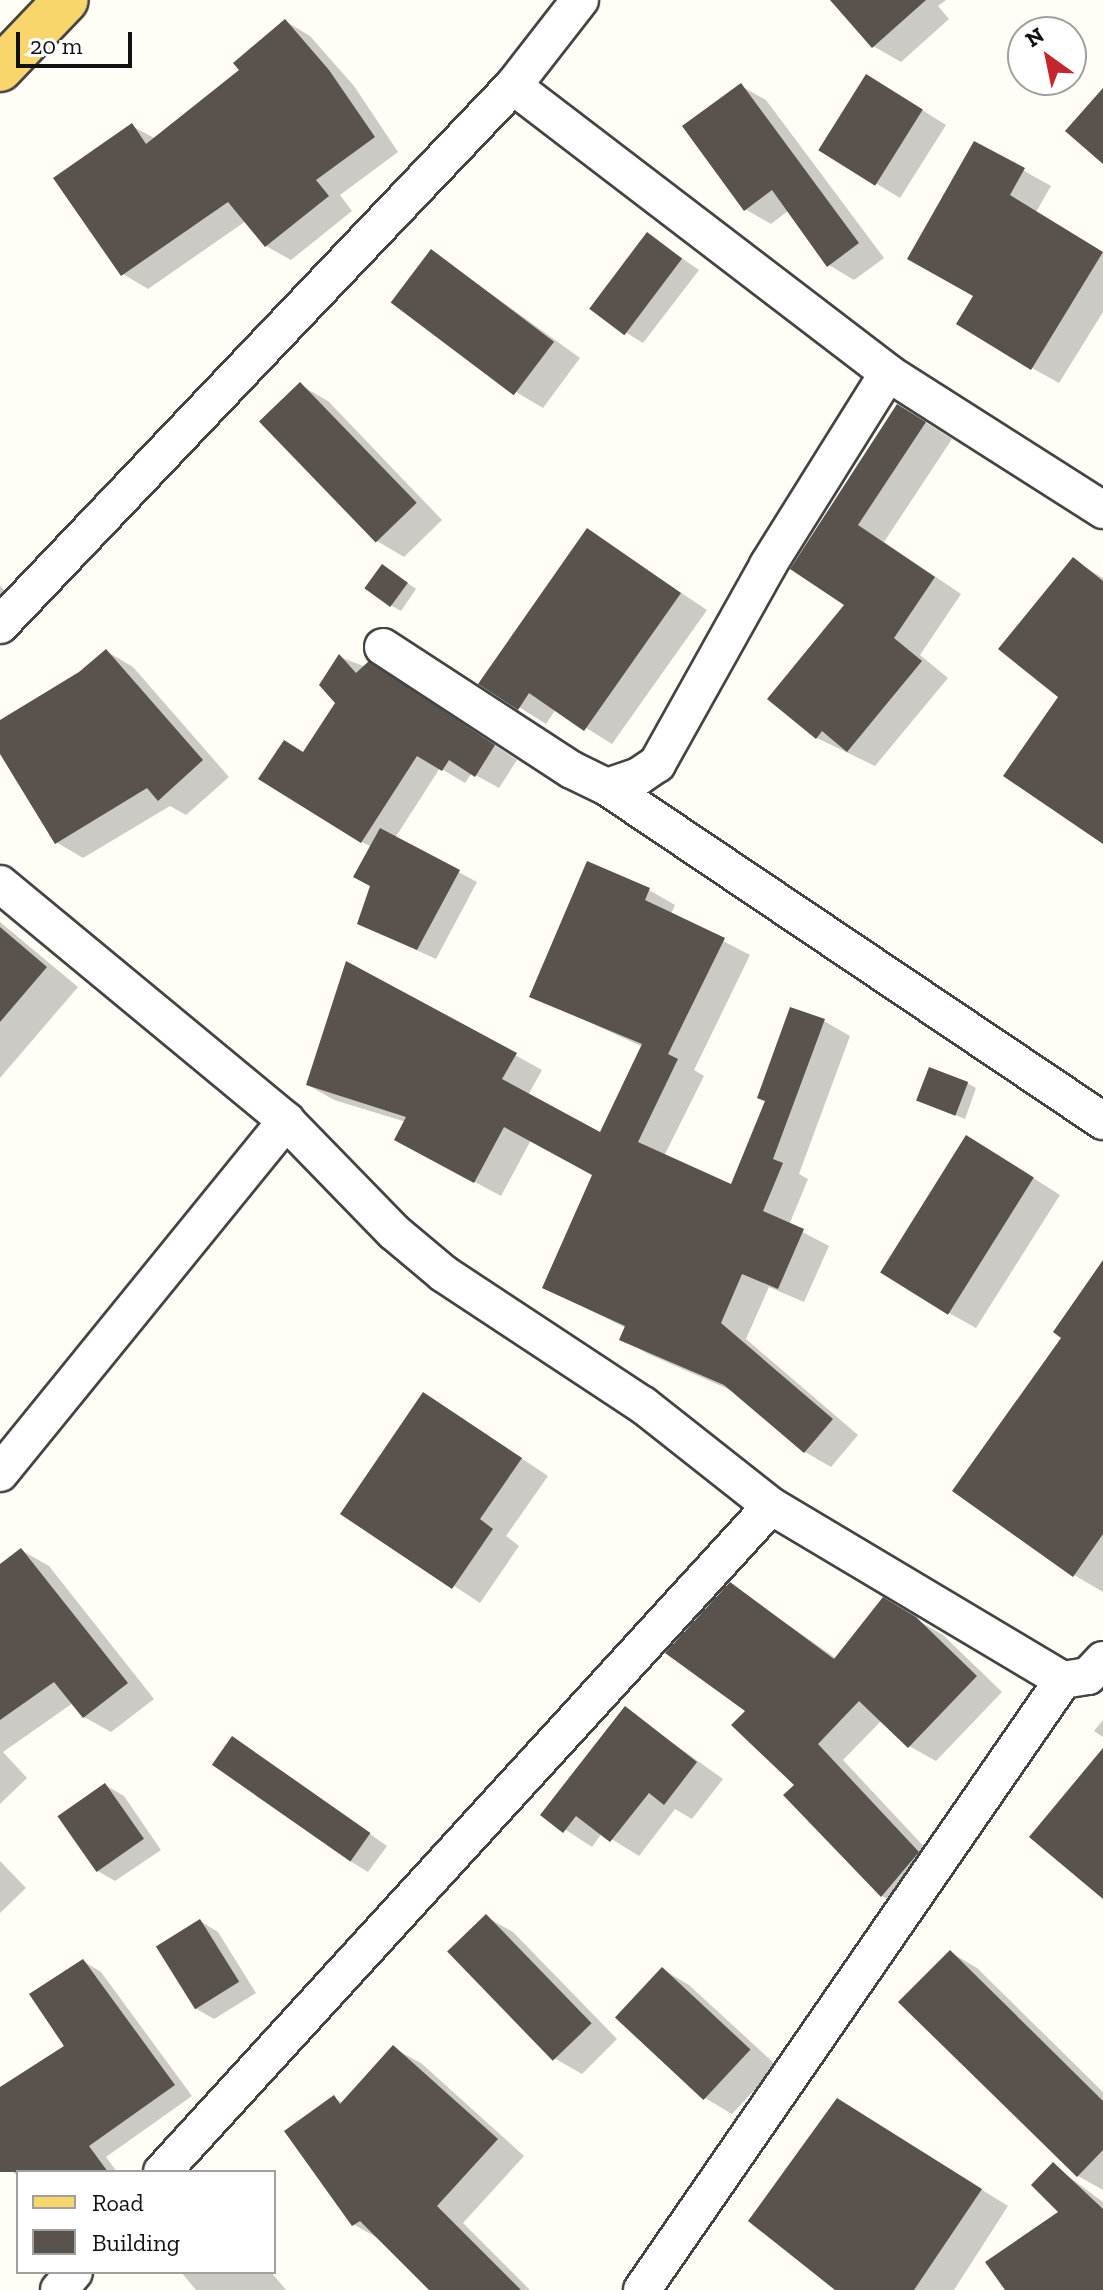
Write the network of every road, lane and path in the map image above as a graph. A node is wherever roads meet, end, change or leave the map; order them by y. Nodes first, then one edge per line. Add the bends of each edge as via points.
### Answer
1 (66, 0) edge
2 (580, 0) edge
3 (6, 51) edge
4 (513, 86) junction
5 (888, 373) junction
6 (1103, 510) edge
7 (0, 625) edge
8 (383, 647) dead end
9 (607, 787) junction
10 (0, 884) edge
11 (286, 1121) junction
12 (1103, 1121) edge
13 (0, 1473) edge
14 (771, 1506) junction
15 (1103, 1660) edge
16 (1063, 1680) junction
17 (164, 2170) edge
18 (72, 2274) edge
19 (59, 2290) edge
20 (642, 2290) edge

1 - 3 main road
2 - 4 street
4 - 5 street
4 - 7 street
5 - 6 street
5 - 9 street via 768,565 657,764
8 - 9 street via 572,770
9 - 12 street
10 - 11 street
11 - 13 street
11 - 14 street via 394,1232 444,1274 643,1405
14 - 16 street
14 - 17 street
15 - 16 street via 1088,1676
16 - 20 street
18 - 19 street

